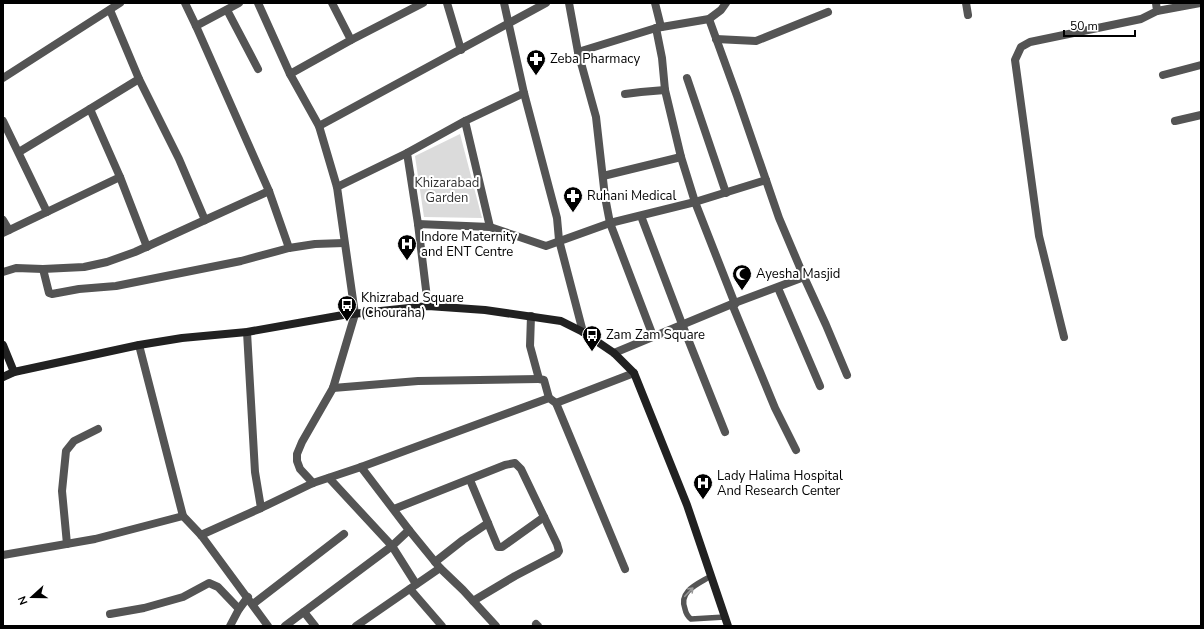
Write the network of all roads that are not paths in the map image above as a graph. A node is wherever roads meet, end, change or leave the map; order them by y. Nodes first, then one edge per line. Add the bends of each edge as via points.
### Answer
1 (120, 3) edge
2 (185, 3) edge
3 (239, 3) edge
4 (258, 3) edge
5 (332, 3) edge
6 (423, 3) edge
7 (447, 3) edge
8 (504, 3) edge
9 (546, 3) edge
10 (569, 3) edge
11 (655, 3) edge
12 (726, 3) edge
13 (966, 3) edge
14 (1200, 3) edge
15 (1157, 7) edge
16 (110, 10) junction
17 (227, 10) junction
18 (828, 12) dead end
19 (968, 16) dead end
20 (709, 19) junction
21 (508, 23) junction
22 (196, 26) junction
23 (659, 27) junction
24 (716, 38) junction
25 (351, 40) junction
26 (461, 50) junction
27 (578, 52) junction
28 (1201, 65) edge
29 (258, 69) dead end
30 (290, 74) junction
31 (1164, 75) dead end
32 (3, 78) edge
33 (687, 78) dead end
34 (139, 79) junction
35 (665, 90) junction
36 (524, 93) junction
37 (625, 94) dead end
38 (90, 109) junction
39 (1201, 115) edge
40 (3, 121) edge
41 (465, 121) junction
42 (1175, 121) dead end
43 (320, 126) junction
44 (19, 152) junction
45 (407, 153) junction
46 (681, 156) junction
47 (603, 176) junction
48 (120, 177) junction
49 (766, 180) junction
50 (337, 187) junction
51 (269, 191) junction
52 (726, 193) junction
53 (695, 202) junction
54 (47, 212) junction
55 (640, 216) junction
56 (3, 220) edge
57 (205, 220) junction
58 (610, 223) junction
59 (418, 224) junction
60 (490, 227) junction
61 (6, 231) edge
62 (559, 240) junction
63 (344, 243) junction
64 (147, 246) junction
65 (289, 248) junction
66 (43, 269) junction
67 (3, 272) edge
68 (804, 277) junction
69 (778, 288) junction
70 (734, 304) junction
71 (428, 306) junction
72 (355, 314) junction
73 (531, 316) junction
74 (682, 324) junction
75 (247, 332) junction
76 (583, 332) junction
77 (653, 336) junction
78 (1064, 337) dead end
79 (3, 345) edge
80 (139, 345) junction
81 (614, 353) junction
82 (14, 372) junction
83 (634, 373) junction
84 (847, 375) dead end
85 (3, 377) edge
86 (539, 379) junction
87 (820, 386) dead end
88 (333, 388) junction
89 (553, 400) junction
90 (98, 428) dead end
91 (725, 432) dead end
92 (796, 450) dead end
93 (361, 467) junction
94 (329, 478) junction
95 (470, 480) junction
96 (314, 483) junction
97 (261, 508) junction
98 (394, 509) junction
99 (183, 516) junction
100 (544, 517) junction
101 (488, 523) junction
102 (409, 530) junction
103 (344, 534) dead end
104 (201, 535) junction
105 (67, 544) junction
106 (392, 546) junction
107 (3, 555) edge
108 (438, 565) junction
109 (625, 569) dead end
110 (711, 576) junction
111 (413, 586) junction
112 (248, 597) junction
113 (473, 601) junction
114 (253, 604) junction
115 (239, 609) junction
116 (304, 612) junction
117 (110, 614) dead end
118 (725, 617) junction
119 (361, 625) edge
120 (230, 626) edge
121 (268, 626) edge
122 (285, 626) edge
123 (315, 626) edge
124 (442, 626) edge
125 (496, 626) edge
126 (728, 626) edge

1 - 16 street
2 - 22 street
3 - 17 street
4 - 30 street
5 - 25 street
6 - 25 street
7 - 26 street
8 - 21 street
9 - 21 street
10 - 27 street
11 - 23 street
12 - 20 street
13 - 19 street
14 - 15 street
15 - 78 street via 1141,19 1030,42 1021,47 1015,60 1039,236
16 - 32 street
16 - 34 street
17 - 22 street
17 - 29 street
18 - 24 street via 756,41
20 - 23 street
20 - 24 street
21 - 26 street
21 - 36 street
22 - 51 street
23 - 27 street
23 - 35 street
24 - 49 street
25 - 30 street
26 - 43 street
27 - 47 street via 596,117
28 - 31 street
30 - 43 street
33 - 52 street
34 - 38 street
34 - 57 street via 180,159
35 - 37 street
35 - 46 street
36 - 41 street
36 - 62 street via 557,218
38 - 44 street
38 - 48 street
39 - 42 street
40 - 44 street
41 - 45 street
41 - 60 street
43 - 50 street
44 - 54 street
45 - 50 street
45 - 59 street
46 - 47 street
46 - 53 street
47 - 58 street
48 - 54 street
48 - 64 street
49 - 52 street
49 - 68 street
50 - 63 street
51 - 57 street
51 - 65 street
52 - 53 street
53 - 55 street
53 - 70 street
54 - 61 street
55 - 58 street
55 - 74 street
56 - 61 street
57 - 64 street
58 - 62 street
58 - 77 street
59 - 60 street
59 - 71 street
60 - 62 street via 546,246
62 - 76 street
63 - 65 street
63 - 72 street
64 - 66 street via 107,262
65 - 66 street via 241,261 116,286 52,294 49,293
66 - 67 street via 16,268
68 - 69 street
68 - 84 street
69 - 70 street
69 - 87 street
70 - 74 street
70 - 92 street via 775,408
71 - 72 main road
71 - 73 main road
72 - 75 main road
72 - 88 street
73 - 76 main road via 561,321
73 - 86 street via 530,346
74 - 77 street
74 - 91 street
75 - 80 main road
75 - 97 street via 255,472
76 - 81 main road
77 - 81 street
79 - 82 main road
80 - 82 main road
80 - 99 street
81 - 83 main road
82 - 85 main road
83 - 89 street
83 - 110 main road via 687,505
86 - 88 street via 418,381
86 - 89 street via 544,380
88 - 96 street via 302,442 298,454 300,469
89 - 93 street
89 - 109 street
90 - 105 street via 74,441 66,451 62,492
93 - 94 street
93 - 98 street
94 - 96 street
94 - 106 street
95 - 98 street
95 - 100 street via 515,463 522,469
95 - 101 street
96 - 97 street
97 - 104 street
98 - 102 street
99 - 104 street
99 - 105 street
100 - 101 street via 500,548
100 - 113 street via 557,544 557,554
101 - 108 street via 463,540
102 - 106 street
102 - 108 street
103 - 114 street
104 - 112 street
105 - 107 street
106 - 111 street
106 - 116 street
108 - 111 street
108 - 113 street
110 - 118 main road
118 -> 110 lane via 691,619 685,611 682,602 684,596 690,589
111 - 119 street
111 - 124 street
112 - 114 street
112 - 115 street
113 - 125 street
114 - 121 street
115 - 117 street via 218,587 208,583 178,598
115 - 120 street
116 - 122 street
116 - 123 street
118 - 126 main road

